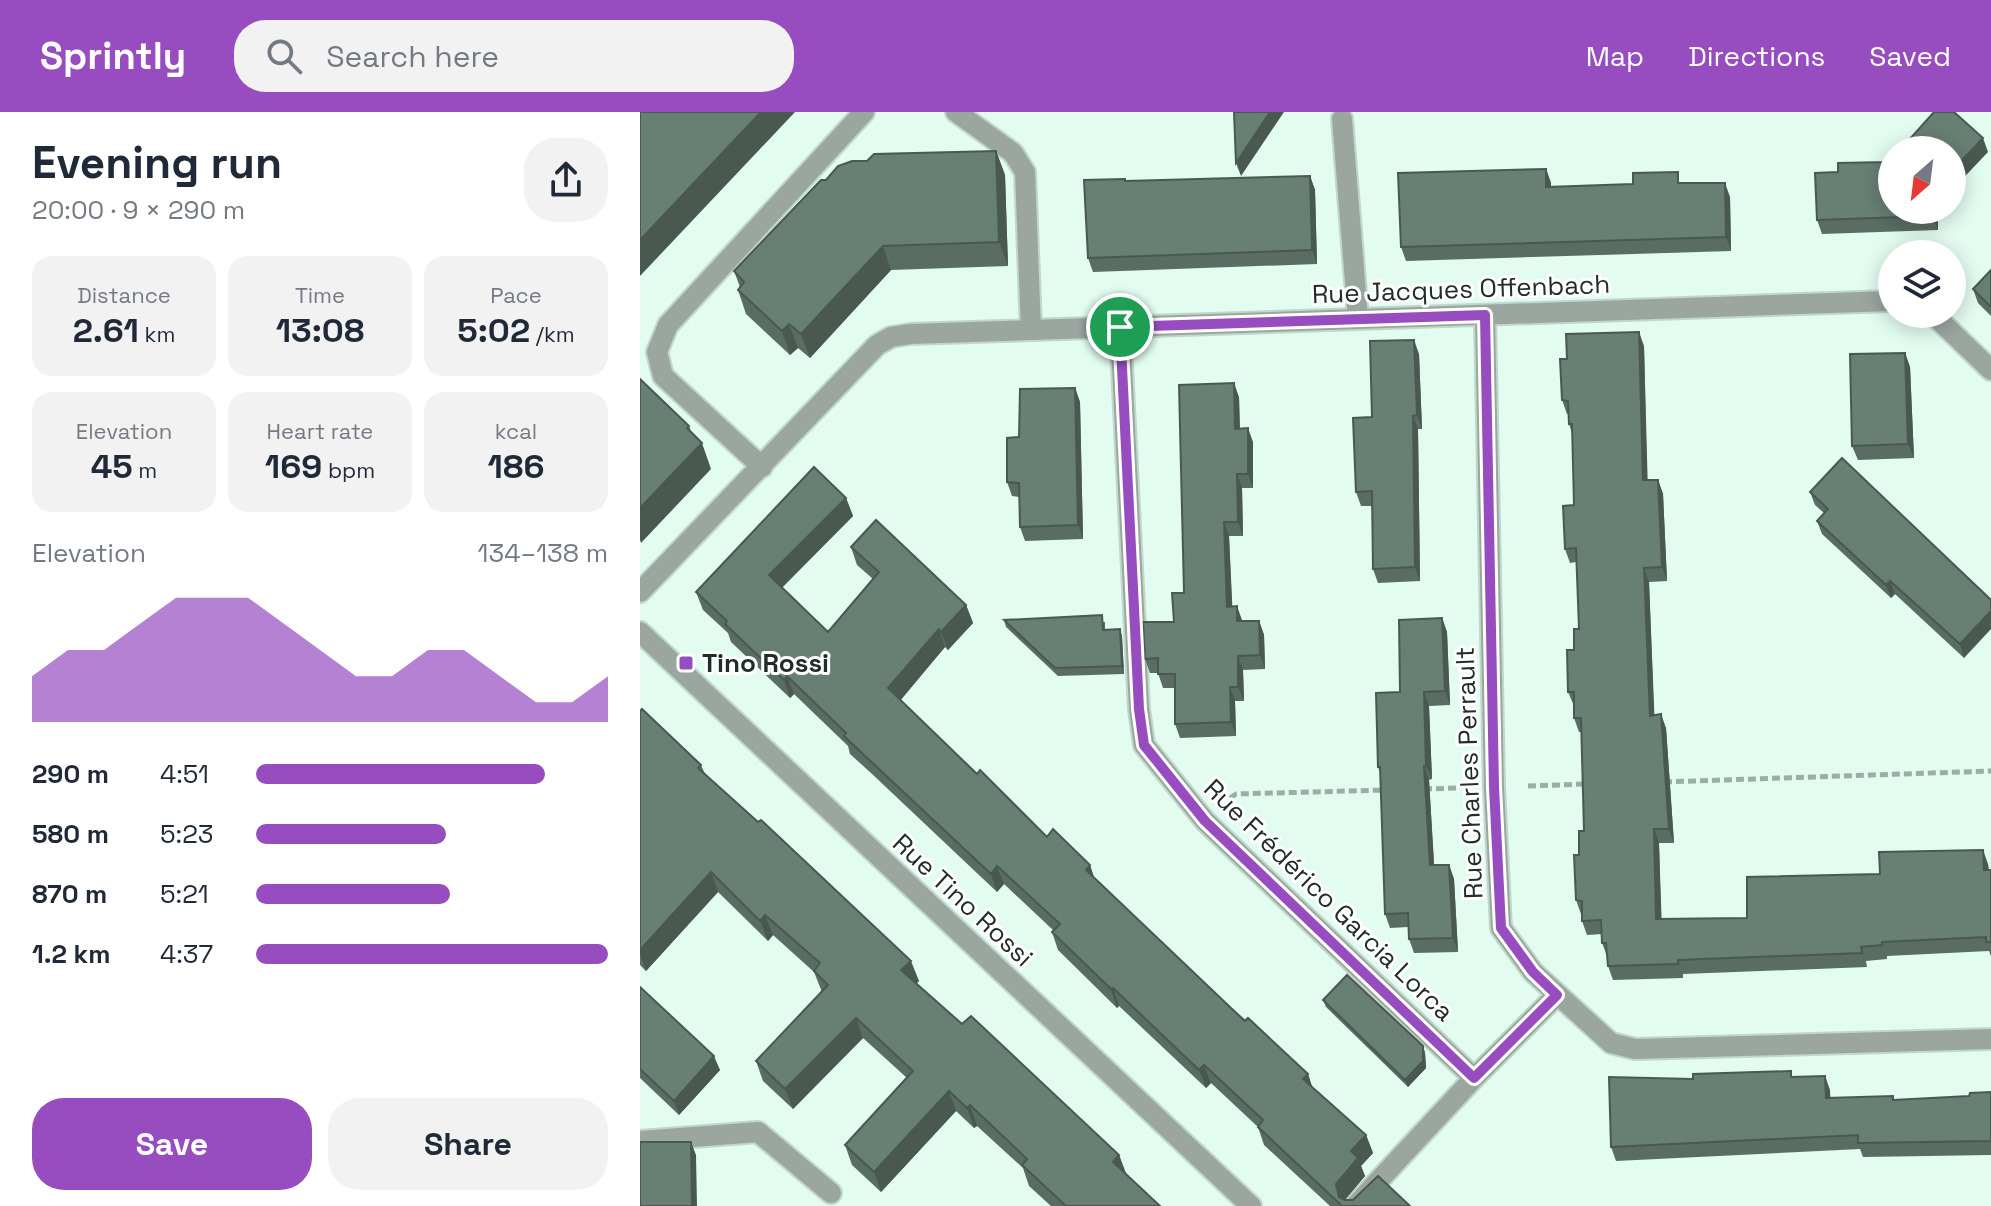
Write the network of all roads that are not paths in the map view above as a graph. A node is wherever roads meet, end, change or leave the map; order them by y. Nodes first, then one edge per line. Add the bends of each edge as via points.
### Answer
1 (864, 112) edge
2 (956, 112) edge
3 (1342, 119) dead end
4 (1878, 301) edge
5 (1485, 315) junction
6 (1358, 319) junction
7 (1120, 327) junction
8 (1947, 328) edge
9 (1031, 330) junction
10 (1991, 370) edge
11 (762, 467) junction
12 (640, 592) edge
13 (640, 632) edge
14 (1557, 995) junction
15 (1991, 1039) edge
16 (1474, 1078) junction
17 (640, 1141) edge
18 (831, 1193) dead end
19 (1251, 1206) edge
20 (1355, 1206) edge

1 - 11 street via 668,325 657,352 663,376
2 - 9 street via 1013,153 1025,172
3 - 6 street
4 - 5 street, Rue Jacques Offenbach
5 - 6 street, Rue Jacques Offenbach
5 - 14 street, Rue Charles Perrault via 1501,928
6 - 7 street, Rue Jacques Offenbach
7 - 9 street, Rue Jacques Offenbach
7 - 16 street, Rue Frédérico Garcia Lorca via 1144,745 1205,821
8 - 10 street
9 - 11 street, Rue Jacques Offenbach via 891,337 877,345
11 - 12 street, Rue Jacques Offenbach
13 - 19 street, Rue Tino Rossi
14 - 15 street, Rue Charles Perrault via 1611,1043 1635,1049
14 - 16 street
16 - 20 street
17 - 18 street via 758,1132

